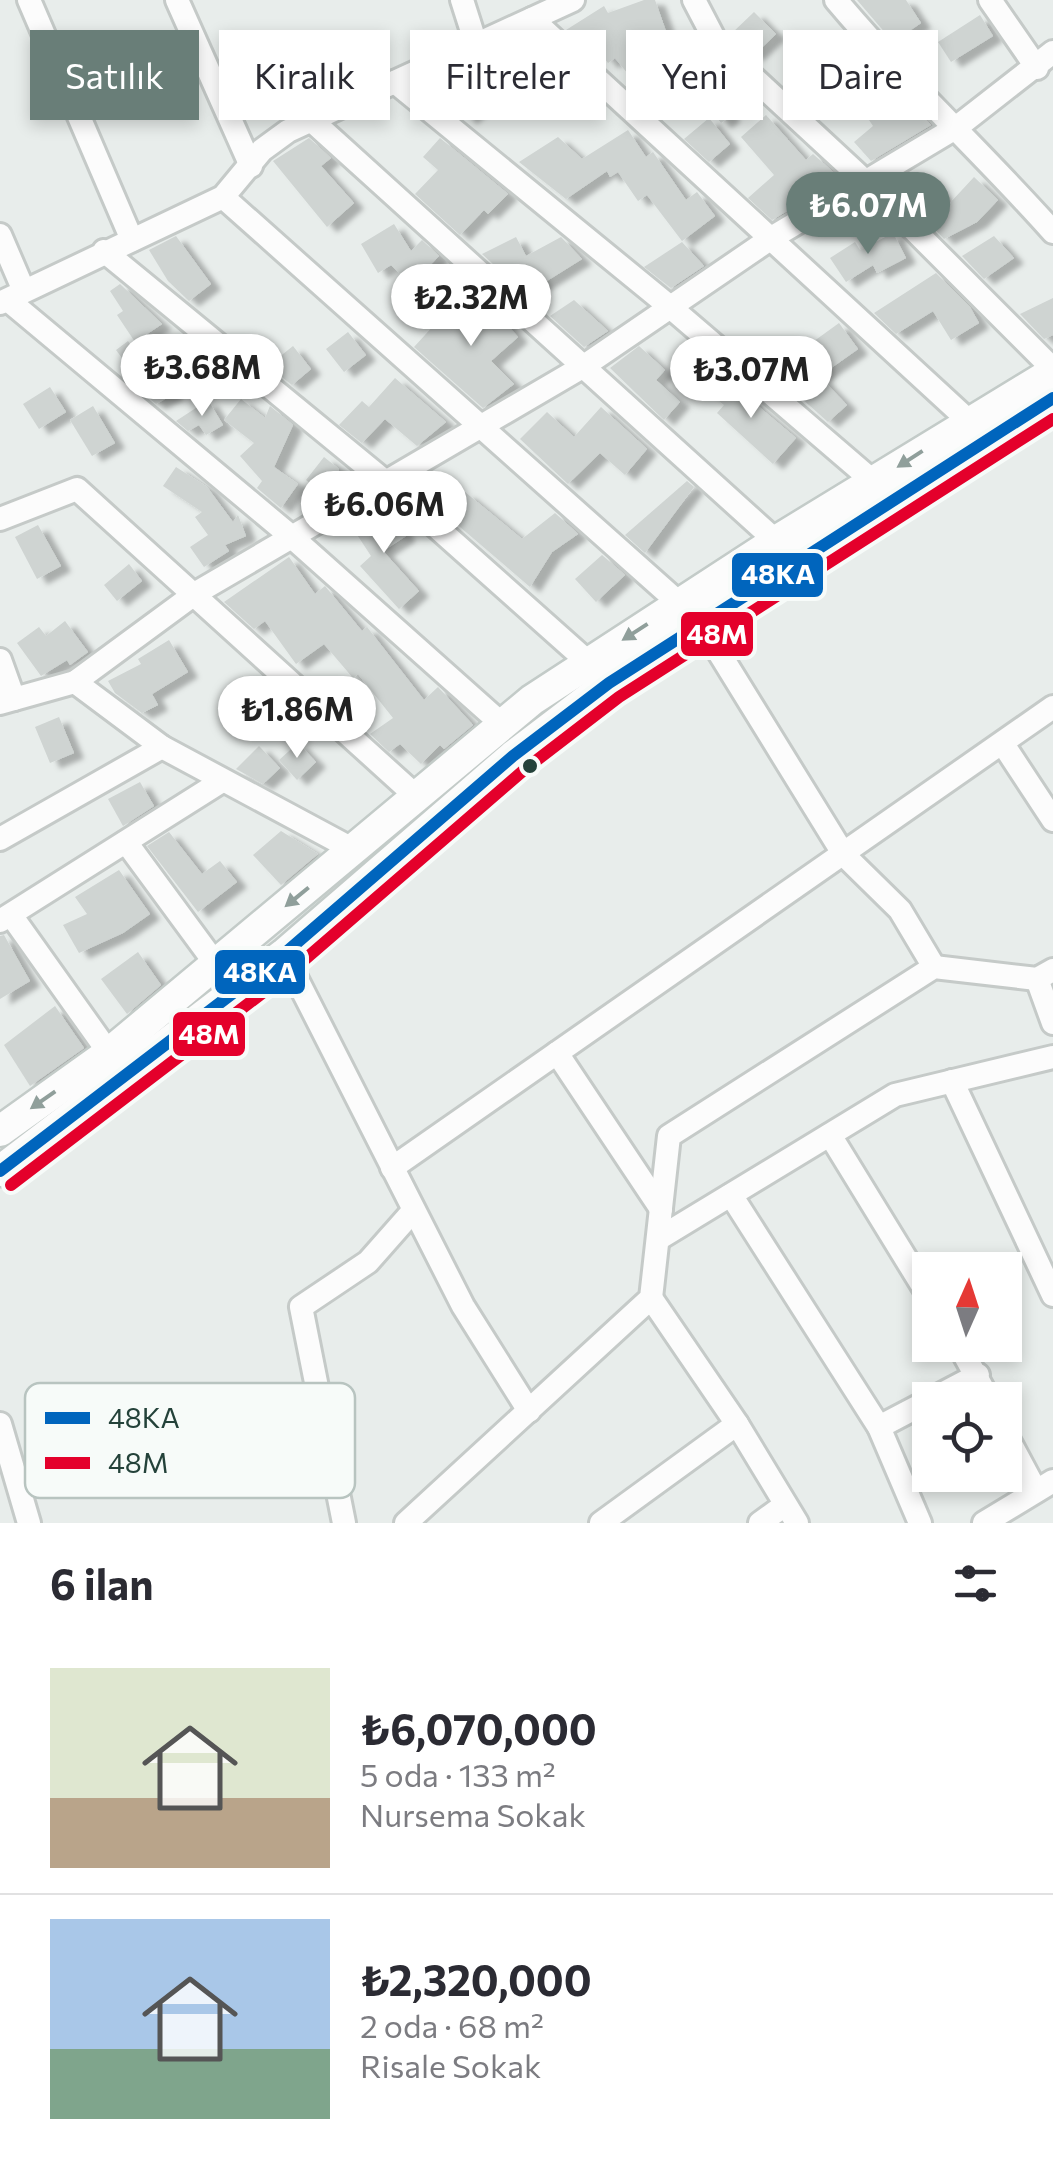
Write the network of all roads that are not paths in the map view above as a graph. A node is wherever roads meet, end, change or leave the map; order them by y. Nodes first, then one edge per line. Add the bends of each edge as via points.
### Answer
1 (29, 0) edge
2 (177, 0) edge
3 (462, 0) edge
4 (572, 0) edge
5 (694, 0) edge
6 (836, 0) edge
7 (990, 0) edge
8 (532, 19) junction
9 (472, 30) edge
10 (507, 30) edge
11 (1045, 60) edge
12 (410, 75) edge
13 (394, 82) junction
14 (390, 84) edge
15 (308, 120) edge
16 (311, 120) edge
17 (957, 128) junction
18 (251, 166) junction
19 (866, 182) junction
20 (223, 197) junction
21 (1053, 232) edge
22 (0, 235) edge
23 (773, 237) junction
24 (132, 240) junction
25 (104, 251) junction
26 (11, 298) edge
27 (670, 306) junction
28 (584, 366) junction
29 (1053, 370) edge
30 (1053, 398) edge
31 (969, 421) junction
32 (480, 428) junction
33 (874, 482) junction
34 (388, 483) junction
35 (0, 520) edge
36 (293, 538) junction
37 (776, 541) junction
38 (196, 594) junction
39 (679, 603) junction
40 (702, 624) junction
41 (0, 660) edge
42 (588, 662) junction
43 (75, 682) junction
44 (7, 701) edge
45 (1053, 707) edge
46 (503, 725) junction
47 (1002, 744) junction
48 (162, 747) junction
49 (222, 781) junction
50 (416, 796) junction
51 (1053, 820) edge
52 (0, 838) edge
53 (126, 842) junction
54 (354, 850) junction
55 (844, 854) junction
56 (5, 918) edge
57 (284, 954) junction
58 (215, 963) junction
59 (934, 968) junction
60 (1045, 974) edge
61 (1053, 1022) edge
62 (558, 1052) junction
63 (109, 1053) junction
64 (1053, 1057) edge
65 (952, 1081) junction
66 (0, 1130) edge
67 (830, 1135) junction
68 (392, 1168) junction
69 (0, 1171) edge
70 (731, 1195) junction
71 (661, 1208) junction
72 (413, 1211) junction
73 (658, 1240) junction
74 (912, 1269) edge
75 (1053, 1295) edge
76 (651, 1298) junction
77 (970, 1362) edge
78 (978, 1375) junction
79 (981, 1382) edge
80 (316, 1383) edge
81 (529, 1411) junction
82 (0, 1424) edge
83 (737, 1424) junction
84 (879, 1427) junction
85 (1022, 1456) edge
86 (1045, 1486) edge
87 (9, 1488) edge
88 (339, 1498) edge
89 (791, 1514) edge
90 (29, 1523) edge
91 (344, 1523) edge
92 (406, 1523) edge
93 (601, 1523) edge
94 (760, 1523) edge
95 (920, 1523) edge
96 (984, 1523) edge

1 - 24 street
2 - 18 street
3 - 9 street
4 - 8 street
5 - 19 street via 717,44
6 - 17 street
7 - 11 street
8 - 10 street
8 - 23 street
11 - 17 street
12 - 13 street
13 - 14 street
13 - 27 street
15 - 18 street via 275,139
16 - 28 street
17 - 19 street
17 - 21 street
18 - 20 street
19 - 23 street
19 - 29 street
20 - 24 street
20 - 32 street
22 - 26 street
23 - 27 street
23 - 31 street
24 - 25 street
25 - 26 street
25 - 34 street
26 - 36 street
27 - 28 street
27 - 33 street
28 - 32 street
28 - 37 street
29 - 31 main road
30 - 40 main road
31 -> 33 main road
32 - 34 street
32 - 39 street
33 - 37 main road
34 - 36 street
34 - 42 street
35 - 38 street via 77,489
36 - 38 street
36 - 46 street
37 - 39 main road
38 - 43 street
38 - 50 street
39 -> 42 main road
40 - 55 street
40 - 57 main road via 608,682 513,756
41 - 44 street
42 - 46 main road
43 - 44 street
43 - 48 street
45 - 47 street
46 - 50 main road
47 - 51 street
47 - 55 street
48 - 49 street
48 - 52 street
49 - 53 street
49 - 54 street
50 - 54 main road
53 - 56 street
53 - 58 street
54 -> 58 main road
55 - 59 street via 900,910
55 - 62 street
56 - 63 street
57 - 68 street
57 - 69 main road
58 - 63 main road
59 - 60 street
59 - 71 street via 670,1136
60 - 61 street
62 - 68 street
62 - 71 street
63 -> 66 main road
64 - 65 street
65 - 67 street via 895,1095
65 - 75 street
67 - 70 street
67 - 74 street
68 - 72 street
70 - 73 street
70 - 84 street
71 - 73 street
72 - 80 street via 368,1262 301,1306
72 - 81 street
73 - 76 street
76 - 81 street
76 - 83 street
77 - 78 street
78 - 79 street
78 - 84 street
81 - 92 street
82 - 87 street
83 - 89 street
83 - 93 street
84 - 95 street
85 - 86 street
86 - 96 street
87 - 90 street
88 - 91 street
89 - 94 street

